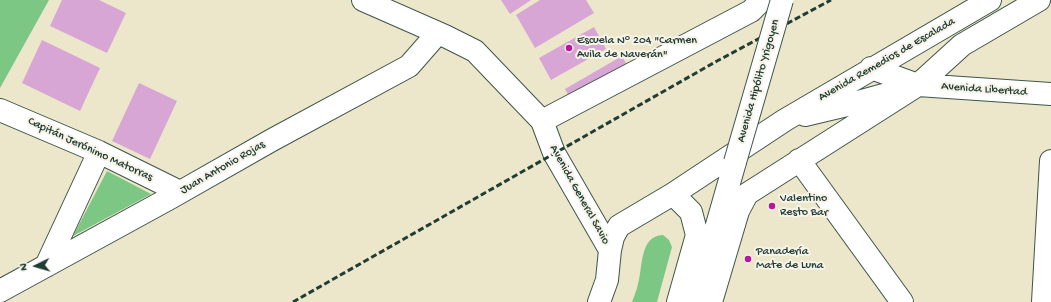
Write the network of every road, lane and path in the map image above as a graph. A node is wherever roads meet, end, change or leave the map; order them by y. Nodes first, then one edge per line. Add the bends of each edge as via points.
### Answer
1 (363, 0) edge
2 (762, 0) edge
3 (782, 0) edge
4 (990, 0) edge
5 (1039, 0) edge
6 (437, 34) junction
7 (871, 68) junction
8 (918, 85) junction
9 (1051, 94) edge
10 (0, 110) edge
11 (785, 120) junction
12 (542, 122) junction
13 (99, 152) junction
14 (799, 160) junction
15 (1051, 161) edge
16 (180, 192) junction
17 (673, 194) junction
18 (610, 250) junction
19 (46, 266) junction
20 (0, 291) edge
21 (599, 302) edge
22 (678, 302) edge
23 (695, 302) edge
24 (711, 302) edge
25 (902, 302) edge
26 (1043, 302) edge

1 - 6 street, Avenida General Savio
2 - 12 street via 751,11
3 - 23 street, Avenida Hipólito Yrigoyen, bridge
4 - 7 street, Avenida Remedios de Escalada
5 - 8 street, Avenida Remedios de Escalada via 962,45
6 - 12 street, Avenida General Savio via 475,51
6 - 16 street, Juan Antonio Rojas via 409,66
7 - 8 street
7 - 11 street, Avenida Remedios de Escalada
8 - 9 street, Avenida Libertad
8 - 11 street, Avenida Remedios de Escalada
8 - 14 street, Avenida Remedios de Escalada
10 - 13 street, Capitán Jerónimo Matorras
11 - 17 street, Avenida Remedios de Escalada
12 - 18 street, Avenida General Savio via 554,153
13 - 16 street, Capitán Jerónimo Matorras
13 - 19 street
14 - 24 street, Avenida Remedios de Escalada via 748,194 738,211
14 - 25 street
15 - 26 street
16 - 19 street, Juan Antonio Rojas
17 - 18 street, Avenida Remedios de Escalada via 619,226
17 - 22 street via 691,212 697,235
18 - 21 street, Avenida Remedios de Escalada via 607,280
19 - 20 street, Juan Antonio Rojas

